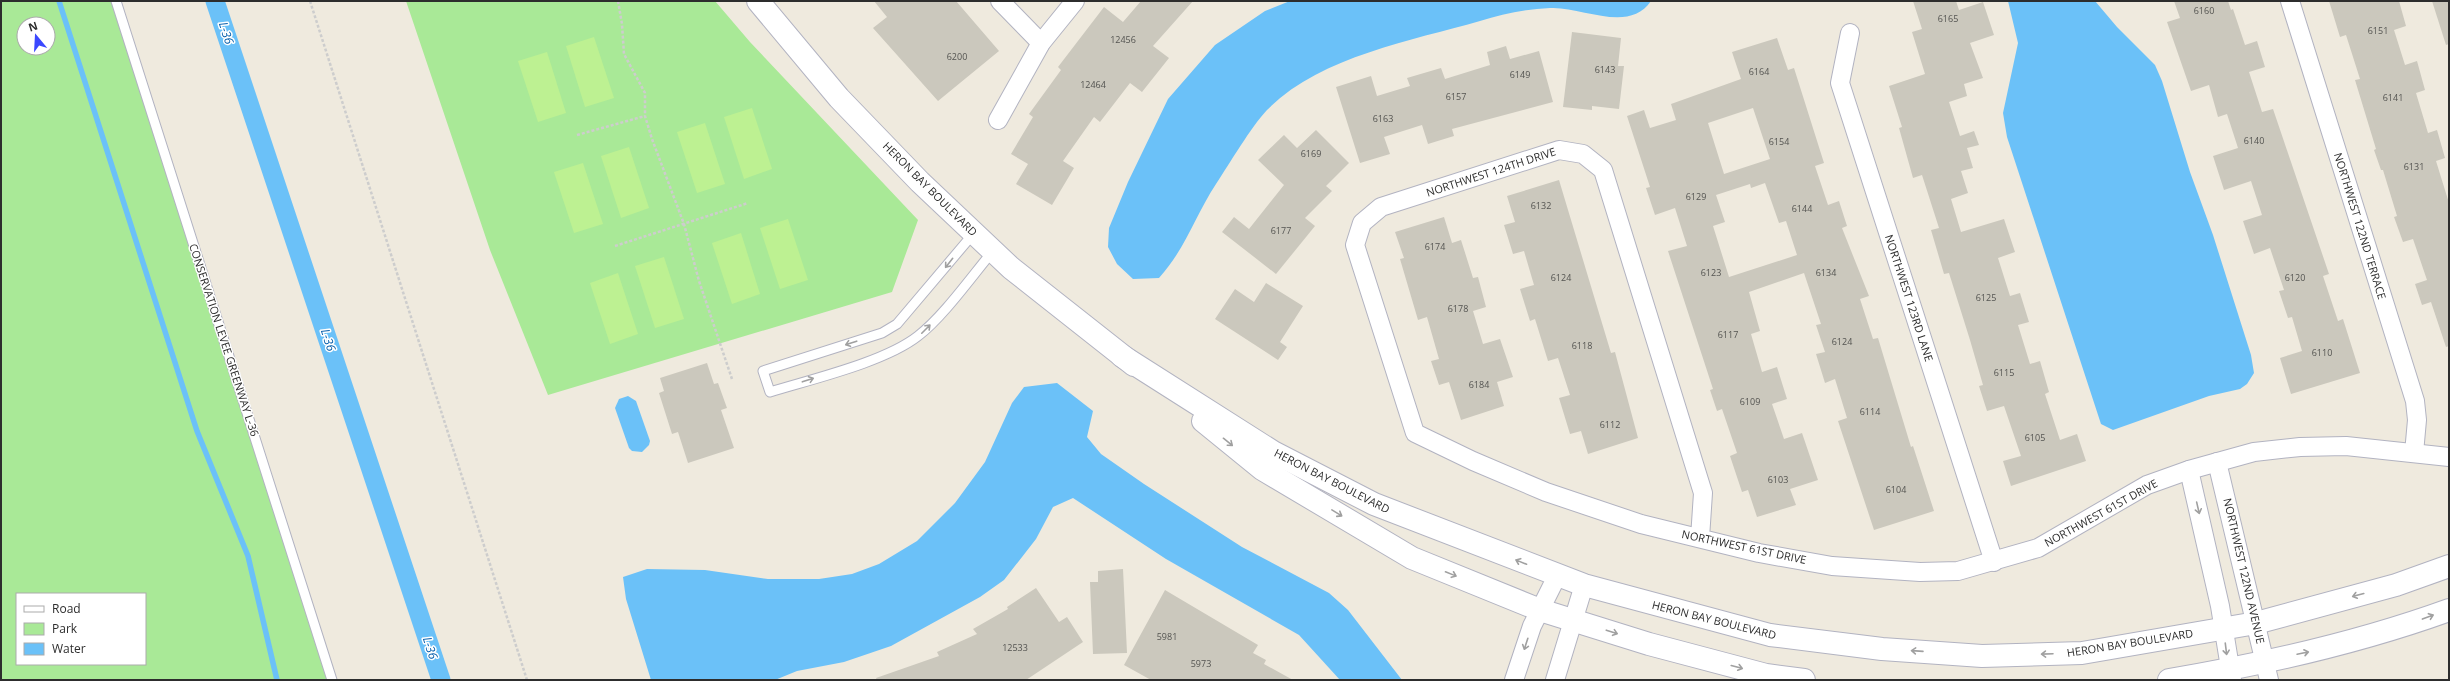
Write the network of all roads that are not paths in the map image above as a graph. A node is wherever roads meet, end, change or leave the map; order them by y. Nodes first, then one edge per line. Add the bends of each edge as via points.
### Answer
1 (116, 1) edge
2 (758, 1) edge
3 (1000, 1) edge
4 (1074, 1) edge
5 (2290, 1) edge
6 (1850, 33) dead end
7 (1041, 43) junction
8 (998, 120) dead end
9 (974, 233) junction
10 (993, 251) junction
11 (1122, 356) junction
12 (1415, 433) joint
13 (2414, 453) junction
14 (2449, 457) edge
15 (2217, 462) junction
16 (2189, 470) junction
17 (1700, 538) junction
18 (1994, 562) junction
19 (2449, 566) edge
20 (1557, 576) junction
21 (1584, 586) junction
22 (1540, 610) junction
23 (2449, 610) edge
24 (1574, 620) junction
25 (2256, 622) junction
26 (2224, 628) junction
27 (2267, 671) edge
28 (2231, 675) edge
29 (332, 680) edge
30 (1514, 680) edge
31 (1555, 680) edge
32 (1804, 680) edge
33 (2169, 680) edge

1 - 29 lane, CONSERVATION LEVEE GREENWAY L-36
2 - 9 street, HERON BAY BOULEVARD via 839,98 920,182
3 - 7 street
4 - 7 street
5 - 13 street, NORTHWEST 122ND TERRACE via 2415,401 2417,420
6 - 18 street, NORTHWEST 123RD LANE via 1840,83
7 - 8 street
9 - 10 street, HERON BAY BOULEVARD
9 -> 10 lane via 897,324 882,333 763,371 770,392 870,360 893,351 918,336
10 - 11 street, HERON BAY BOULEVARD
20 -> 11 street, HERON BAY BOULEVARD via 1368,501 1273,452
11 -> 22 street, HERON BAY BOULEVARD via 1262,469 1412,558
12 - 17 street, NORTHWEST 61ST DRIVE via 1546,492 1641,524
12 - 17 street, NORTHWEST 124TH DRIVE via 1355,245 1362,223 1381,207 1559,150 1583,154 1602,170 1703,493
13 - 14 street, NORTHWEST 61ST DRIVE
13 - 15 street, NORTHWEST 61ST DRIVE via 2346,446 2300,447 2254,452
15 - 16 street, NORTHWEST 61ST DRIVE
15 - 25 street, NORTHWEST 122ND AVENUE
16 - 18 street, NORTHWEST 61ST DRIVE via 2147,485 2038,548
16 -> 26 street
17 - 18 street, NORTHWEST 61ST DRIVE via 1759,553 1832,566 1920,572 1958,571
19 -> 25 street, HERON BAY BOULEVARD via 2396,585
20 - 21 street, HERON BAY BOULEVARD
20 - 22 street
21 - 24 street
26 -> 21 street, HERON BAY BOULEVARD via 2082,653 1975,655 1882,649 1770,635
22 - 24 street, HERON BAY BOULEVARD
22 -> 30 street
27 -> 23 street
24 - 31 street
24 -> 32 street, HERON BAY BOULEVARD via 1648,644 1744,669
25 - 26 street, HERON BAY BOULEVARD
25 - 27 street, NORTHWEST 122ND AVENUE
26 -> 28 street
27 - 28 street
28 - 33 street

